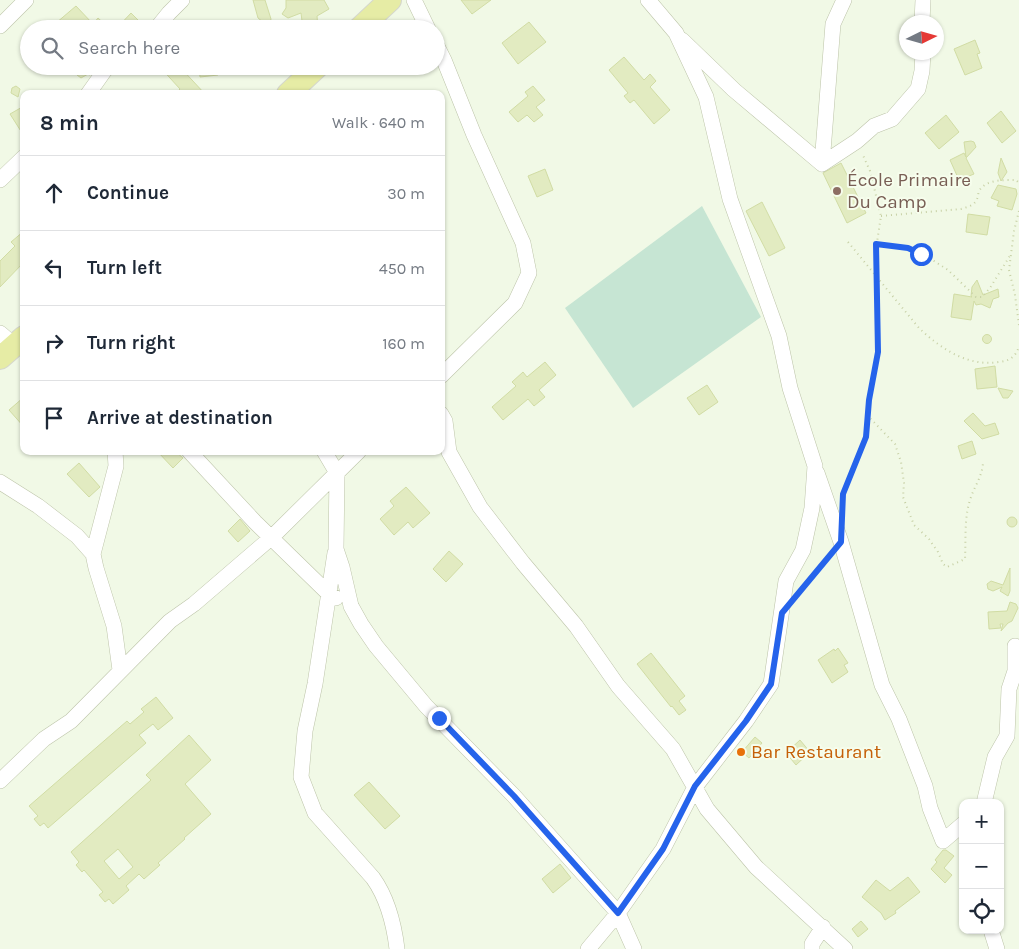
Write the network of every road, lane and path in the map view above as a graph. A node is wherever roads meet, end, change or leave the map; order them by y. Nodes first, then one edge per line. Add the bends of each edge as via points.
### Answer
1 (26, 0) edge
2 (182, 0) edge
3 (390, 0) edge
4 (414, 0) edge
5 (648, 0) edge
6 (844, 0) edge
7 (923, 0) edge
8 (922, 15) edge
9 (163, 20) edge
10 (369, 20) edge
11 (424, 20) edge
12 (0, 26) edge
13 (676, 34) junction
14 (923, 60) edge
15 (445, 62) edge
16 (102, 75) edge
17 (308, 75) edge
18 (92, 90) edge
19 (292, 90) edge
20 (857, 141) junction
21 (20, 161) edge
22 (822, 164) junction
23 (0, 180) edge
24 (1019, 183) edge
25 (1019, 211) edge
26 (881, 216) junction
27 (848, 242) dead end
28 (876, 244) junction
29 (1011, 254) junction
30 (877, 276) junction
31 (1019, 325) edge
32 (1019, 346) edge
33 (445, 372) edge
34 (867, 415) junction
35 (445, 421) edge
36 (115, 455) edge
37 (193, 455) edge
38 (326, 455) edge
39 (354, 455) edge
40 (983, 463) dead end
41 (815, 466) junction
42 (337, 473) junction
43 (0, 482) edge
44 (843, 504) dead end
45 (272, 537) junction
46 (841, 542) junction
47 (336, 549) junction
48 (93, 554) junction
49 (330, 595) junction
50 (351, 606) junction
51 (782, 613) junction
52 (1015, 646) dead end
53 (120, 670) junction
54 (0, 782) edge
55 (695, 786) junction
56 (985, 799) edge
57 (959, 827) edge
58 (618, 913) junction
59 (823, 927) junction
60 (992, 934) edge
61 (397, 949) edge
62 (588, 949) edge
63 (634, 949) edge
64 (812, 949) edge
65 (845, 949) edge
66 (997, 949) edge

1 - 12 street
2 - 9 street
3 - 10 highway
4 - 11 street
5 - 13 street
6 - 22 street via 833,24
7 - 8 street
13 - 22 street via 734,90
13 - 41 street via 706,97 730,199 779,336 790,388
14 - 20 street via 918,89 892,118 874,126
15 - 33 street via 523,243 529,274 515,302
16 - 18 street
17 - 19 highway
20 - 22 street
20 - 26 path via 870,171
21 - 23 street
24 - 26 path via 1016,180 998,180 989,183 979,191 972,205 961,210
25 - 29 path
26 - 28 path
27 - 30 path
28 - 29 path via 908,248 934,261 976,297 982,297 990,288
28 - 30 path
29 - 31 path via 1009,270
30 - 32 path via 919,328 966,360 1005,361 1014,357
30 - 34 path via 878,352
34 - 40 path via 895,444 901,462 903,497 914,525 929,539 947,567 965,560 966,514
34 - 44 path via 866,437 843,494
35 - 55 street via 449,452 480,507 576,626 618,686 673,749
36 - 48 street via 116,466
37 - 45 street
38 - 42 street
39 - 42 street
41 - 46 street
41 - 51 street via 812,508 803,550 786,581
42 - 45 street
42 - 47 street
43 - 48 street via 77,536
45 - 49 street
45 - 53 street via 170,621
46 - 51 path
46 - 57 street via 882,685 899,719 943,841
47 - 49 street
47 - 50 street
48 - 53 street via 114,626
49 - 50 street
49 - 61 street via 305,731 301,777 315,813 381,889
50 - 58 street via 376,646 426,706 514,796
51 - 55 street via 771,684
52 - 56 street via 1015,671 1009,689 1008,736 995,757
53 - 54 street via 71,721 44,738
55 - 58 street via 663,849
55 - 59 street via 707,809 756,868
58 - 62 street
58 - 63 street
59 - 64 street
59 - 65 street
60 - 66 street

